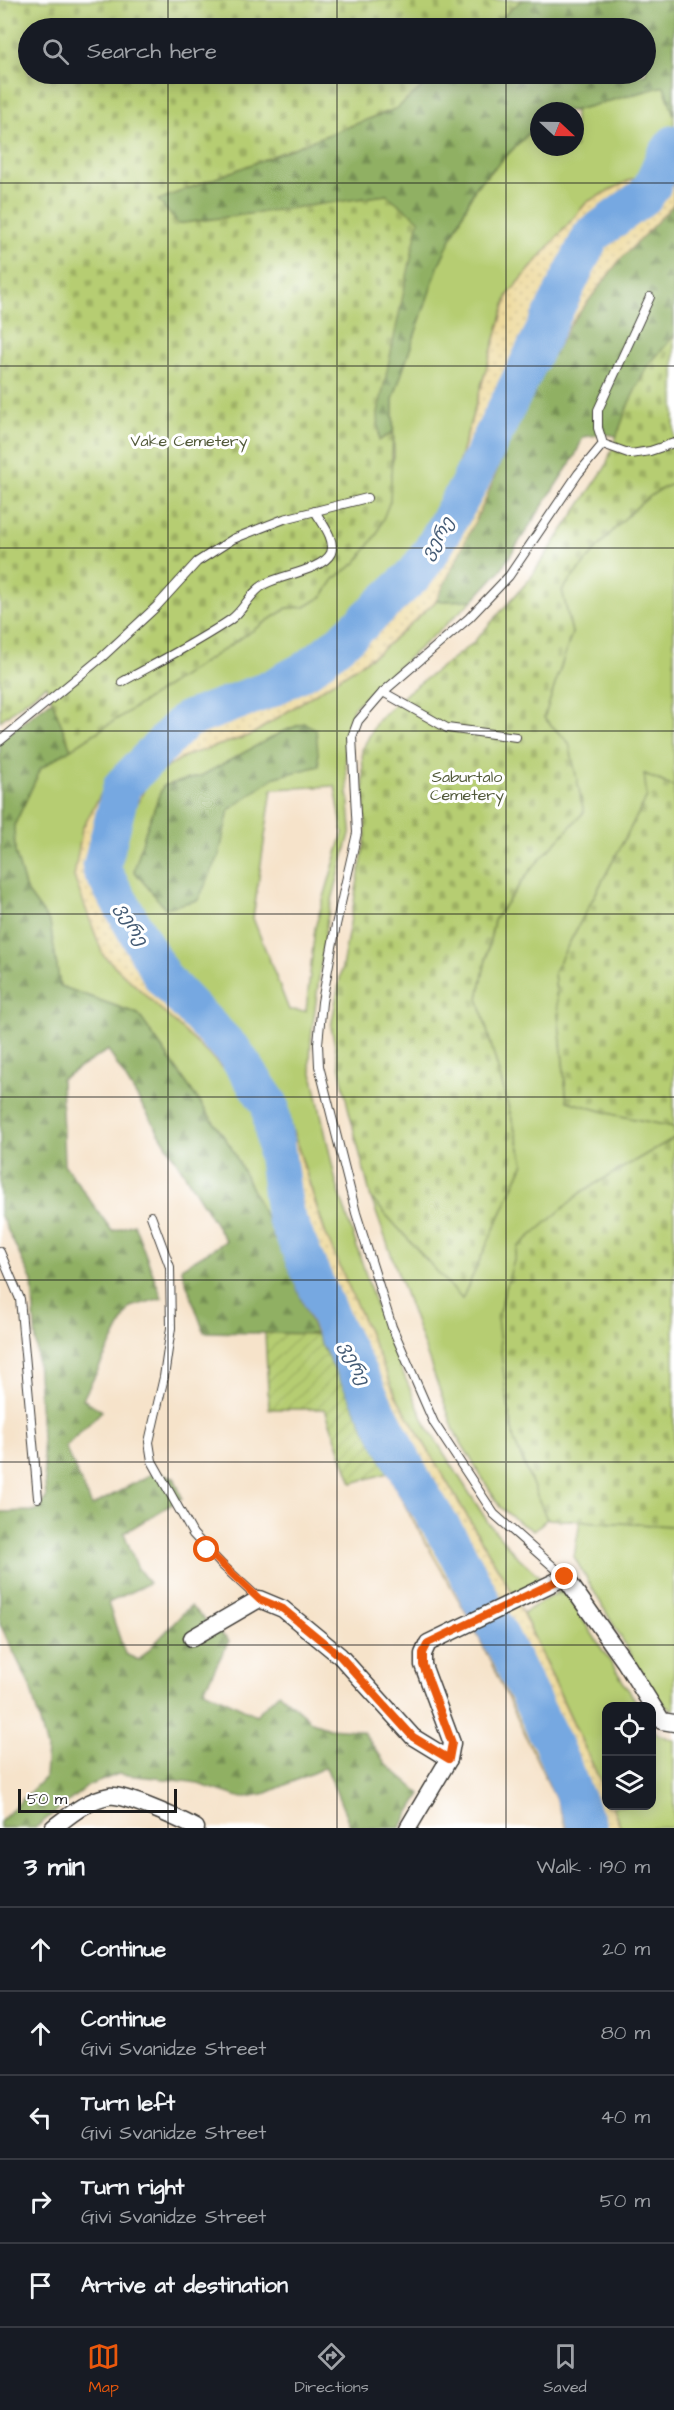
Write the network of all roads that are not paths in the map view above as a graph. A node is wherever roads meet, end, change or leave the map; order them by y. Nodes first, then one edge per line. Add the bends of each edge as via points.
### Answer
1 (650, 297) dead end
2 (674, 443) edge
3 (603, 444) junction
4 (367, 498) dead end
5 (315, 511) junction
6 (122, 682) dead end
7 (383, 692) junction
8 (516, 736) dead end
9 (0, 741) edge
10 (151, 1216) dead end
11 (0, 1252) edge
12 (38, 1498) dead end
13 (565, 1577) junction
14 (259, 1599) junction
15 (192, 1638) dead end
16 (674, 1723) edge
17 (449, 1759) junction
18 (53, 1828) edge
19 (196, 1828) edge
20 (408, 1828) edge

1 - 3 lane via 598,410
2 - 3 lane via 632,454
3 - 7 lane via 509,576 468,618
4 - 5 lane
5 - 6 lane via 330,537 329,556 319,564 266,583 251,594 233,618
5 - 9 lane via 233,539 197,562 101,658
7 - 8 lane via 447,728
7 - 13 lane via 358,721 352,737 357,833 322,1002 319,1066 356,1213 392,1327 434,1424 494,1514
10 - 14 lane via 170,1267 171,1328 149,1442 152,1461 193,1534
11 - 12 lane via 20,1299
13 - 16 street via 662,1721
13 - 17 street via 428,1643 423,1665 452,1743
14 - 15 street
14 - 17 street via 283,1609 340,1656 413,1737
17 - 20 street
18 - 19 street via 82,1805 111,1795 173,1815

